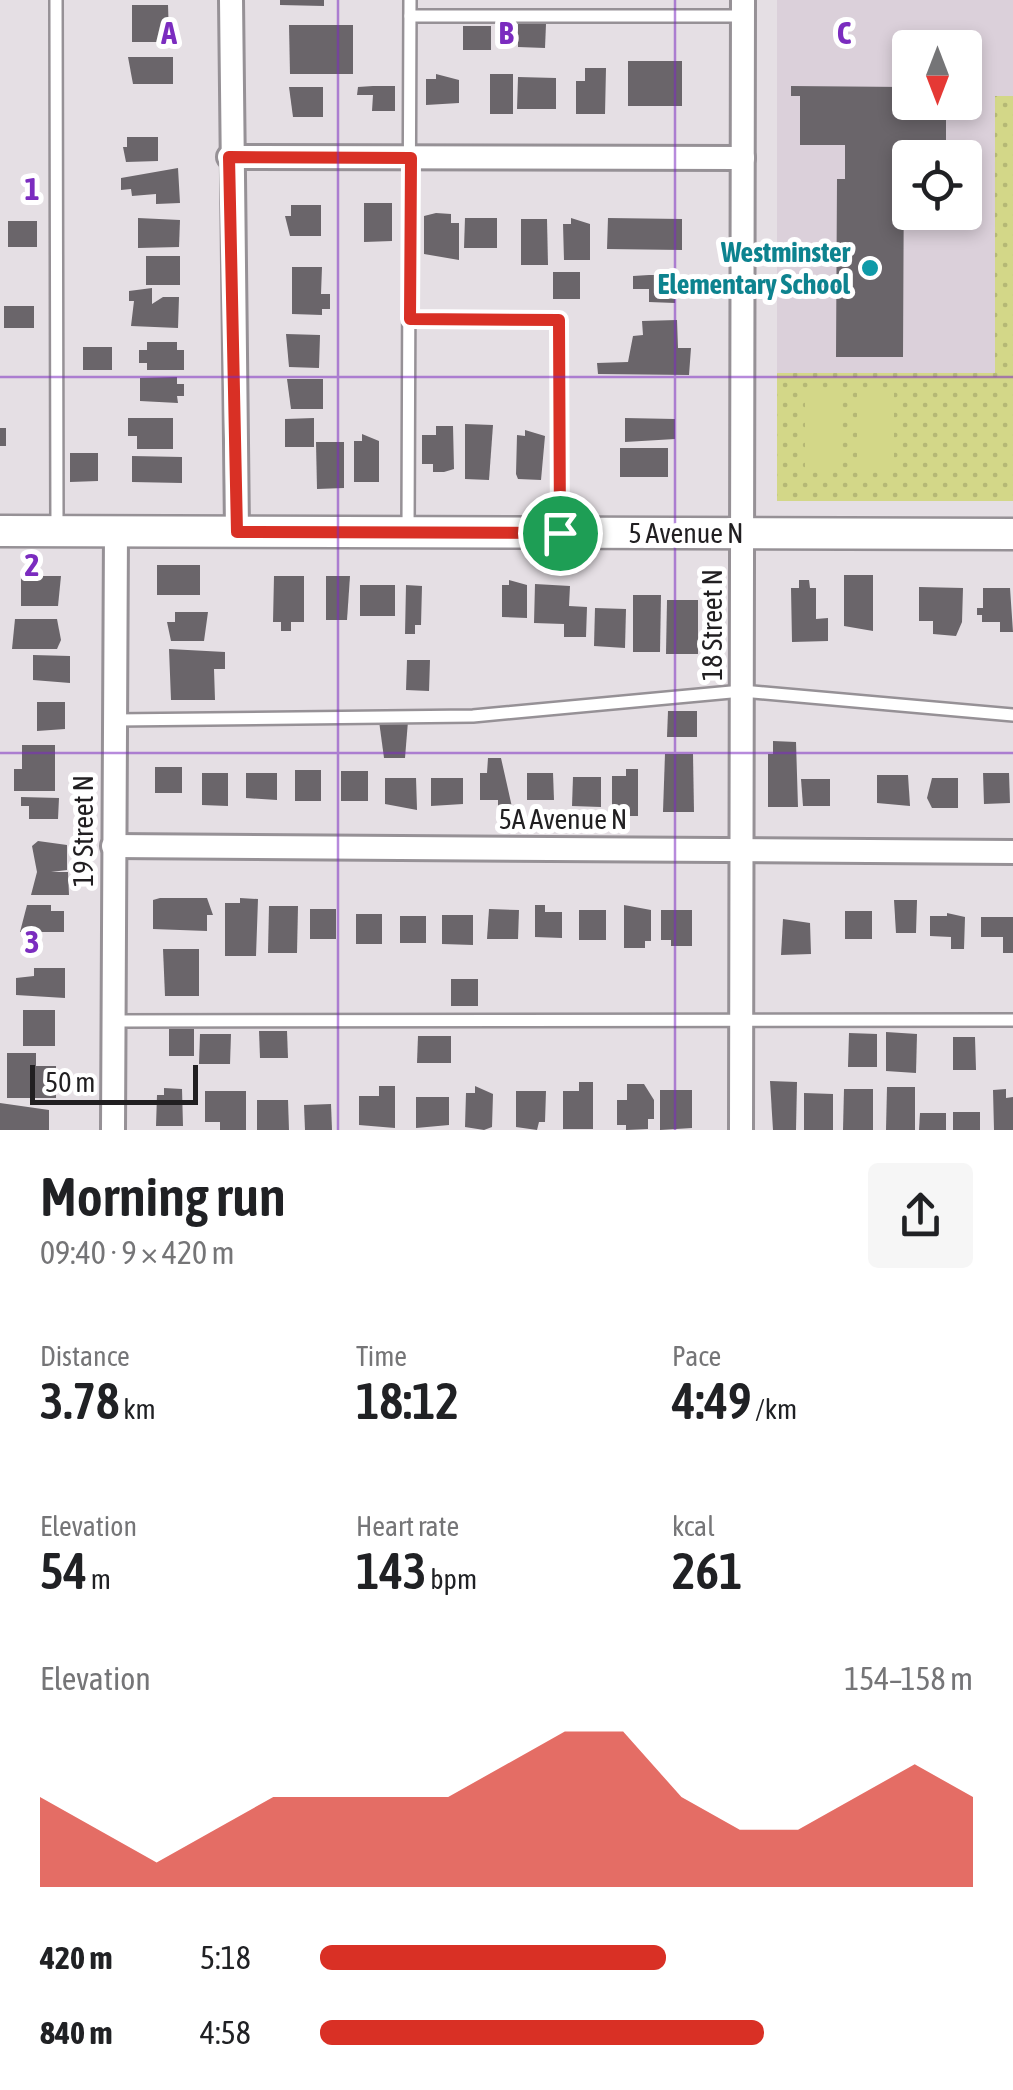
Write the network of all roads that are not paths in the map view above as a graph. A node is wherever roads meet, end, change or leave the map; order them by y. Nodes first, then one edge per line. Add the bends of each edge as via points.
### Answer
1 (56, 0) edge
2 (230, 0) edge
3 (410, 0) edge
4 (743, 8) edge
5 (410, 16) junction
6 (229, 157) junction
7 (411, 158) junction
8 (743, 158) junction
9 (410, 319) junction
10 (0, 531) edge
11 (57, 531) junction
12 (116, 531) junction
13 (237, 532) junction
14 (408, 532) junction
15 (560, 533) junction
16 (742, 533) junction
17 (1013, 534) edge
18 (742, 692) junction
19 (1013, 716) edge
20 (113, 720) junction
21 (113, 846) junction
22 (742, 850) junction
23 (1013, 852) edge
24 (741, 1018) junction
25 (113, 1020) junction
26 (1013, 1020) edge
27 (113, 1130) edge
28 (741, 1130) edge

1 - 11 lane
2 - 6 street
3 - 5 lane
4 - 5 lane
4 - 8 street, 18 Street N
5 - 7 lane
6 - 7 street
6 - 13 street
7 - 8 street
7 - 9 lane
8 - 16 street, 18 Street N
9 - 14 lane
9 - 15 lane via 559,320
10 - 11 main road, 5 Avenue N
11 - 12 main road, 5 Avenue N
12 - 13 main road, 5 Avenue N
12 - 20 street, 19 Street N
13 - 14 main road, 5 Avenue N
14 - 15 main road, 5 Avenue N
15 - 16 main road, 5 Avenue N
16 - 17 main road, 5 Avenue N
16 - 18 street, 18 Street N
18 - 19 lane
18 - 20 lane via 474,716
18 - 22 street, 18 Street N
20 - 21 street, 19 Street N
21 - 22 street, 5A Avenue N
21 - 25 street, 19 Street N
22 - 23 street, 5A Avenue N
22 - 24 street, 18 Street N
24 - 25 lane
24 - 26 lane
24 - 28 street, 18 Street N
25 - 27 street, 19 Street N

